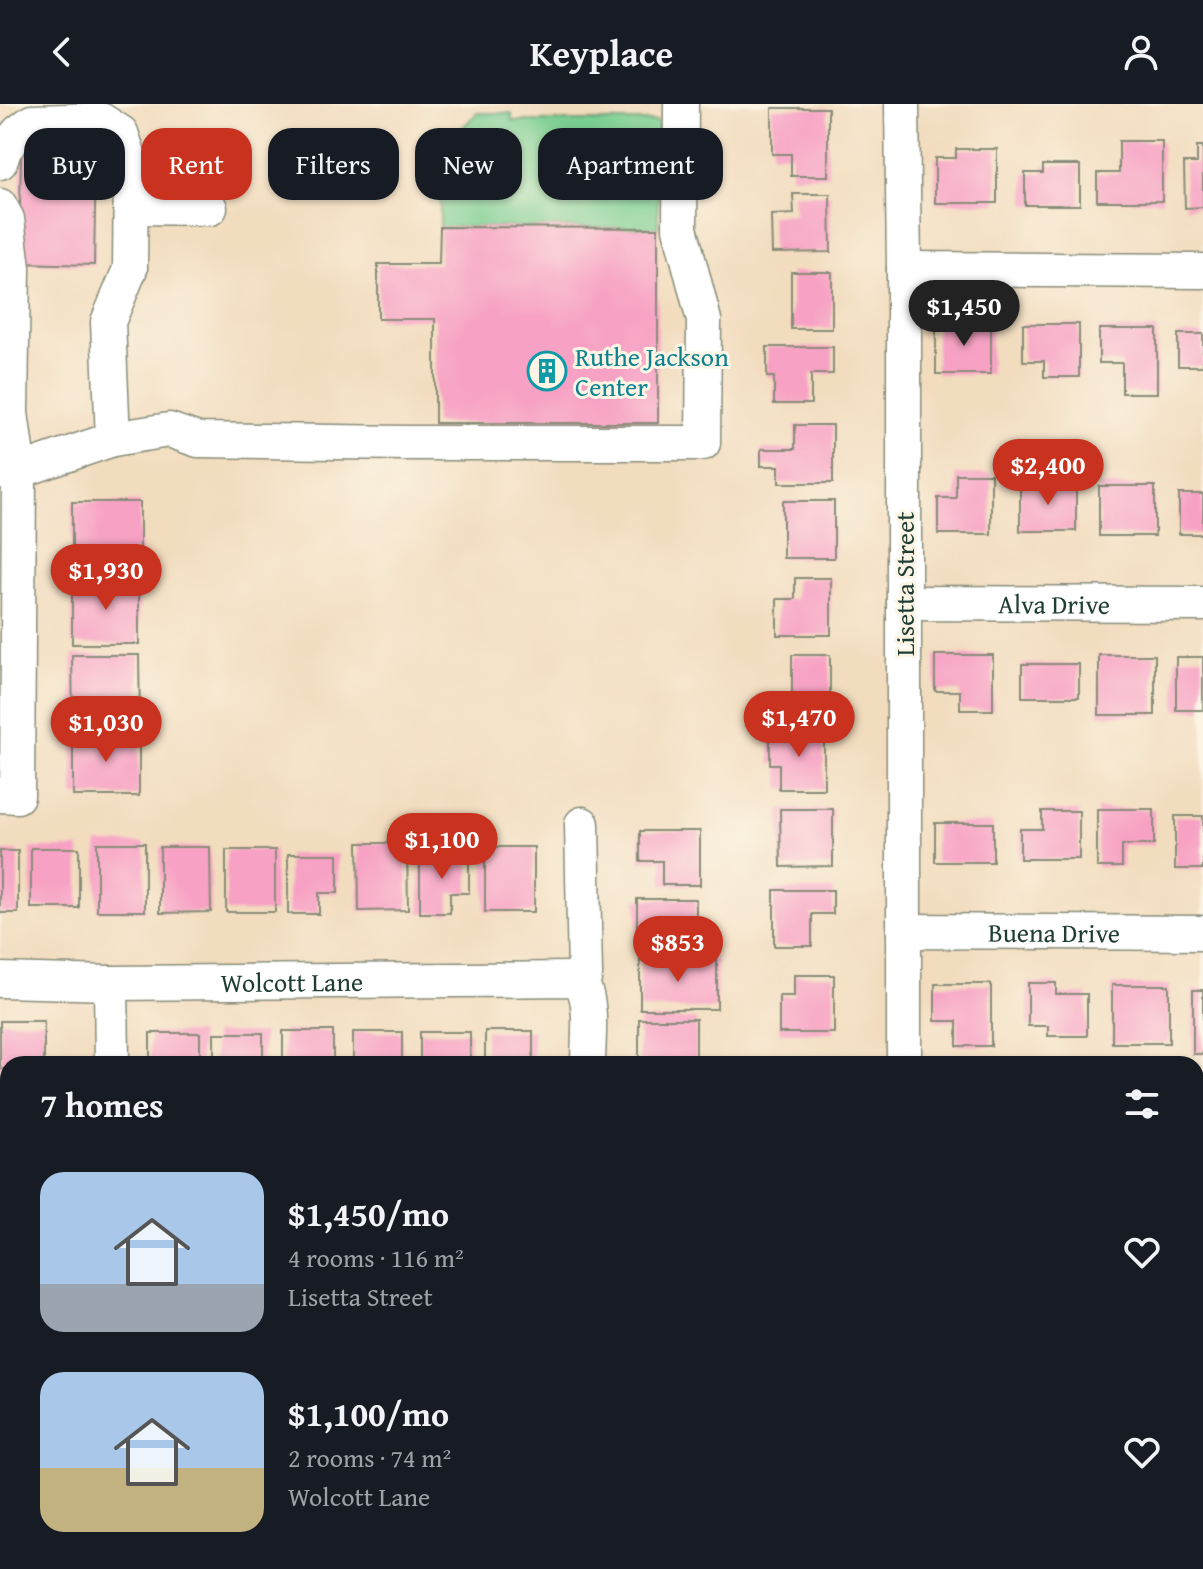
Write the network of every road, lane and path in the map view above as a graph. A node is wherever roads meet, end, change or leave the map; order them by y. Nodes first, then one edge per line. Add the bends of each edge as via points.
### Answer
1 (681, 104) edge
2 (902, 104) edge
3 (0, 162) edge
4 (0, 206) edge
5 (131, 207) junction
6 (210, 208) dead end
7 (904, 269) junction
8 (1203, 271) edge
9 (113, 439) junction
10 (9, 471) edge
11 (904, 603) junction
12 (1203, 604) edge
13 (0, 795) edge
14 (582, 824) dead end
15 (904, 931) junction
16 (1203, 933) edge
17 (0, 980) edge
18 (111, 983) junction
19 (582, 984) junction
20 (112, 1056) edge
21 (588, 1056) edge
22 (904, 1056) edge

1 - 9 street via 680,228 704,320 703,443 198,440 169,430
2 - 7 street, Lisetta Street
3 - 5 street via 5,148 32,122 101,120 121,133 131,162
4 - 10 street via 7,219 13,268
5 - 6 street
5 - 9 street via 130,269 108,322
7 - 8 street
7 - 11 street, Lisetta Street
9 - 10 street
10 - 13 street via 17,796
11 - 12 street, Alva Drive
11 - 15 street, Lisetta Street
14 - 19 street
15 - 16 street, Buena Drive
15 - 22 street, Lisetta Street
17 - 18 street, Wolcott Lane
18 - 19 street, Wolcott Lane via 572,979
18 - 20 street
19 - 21 street via 588,1003

